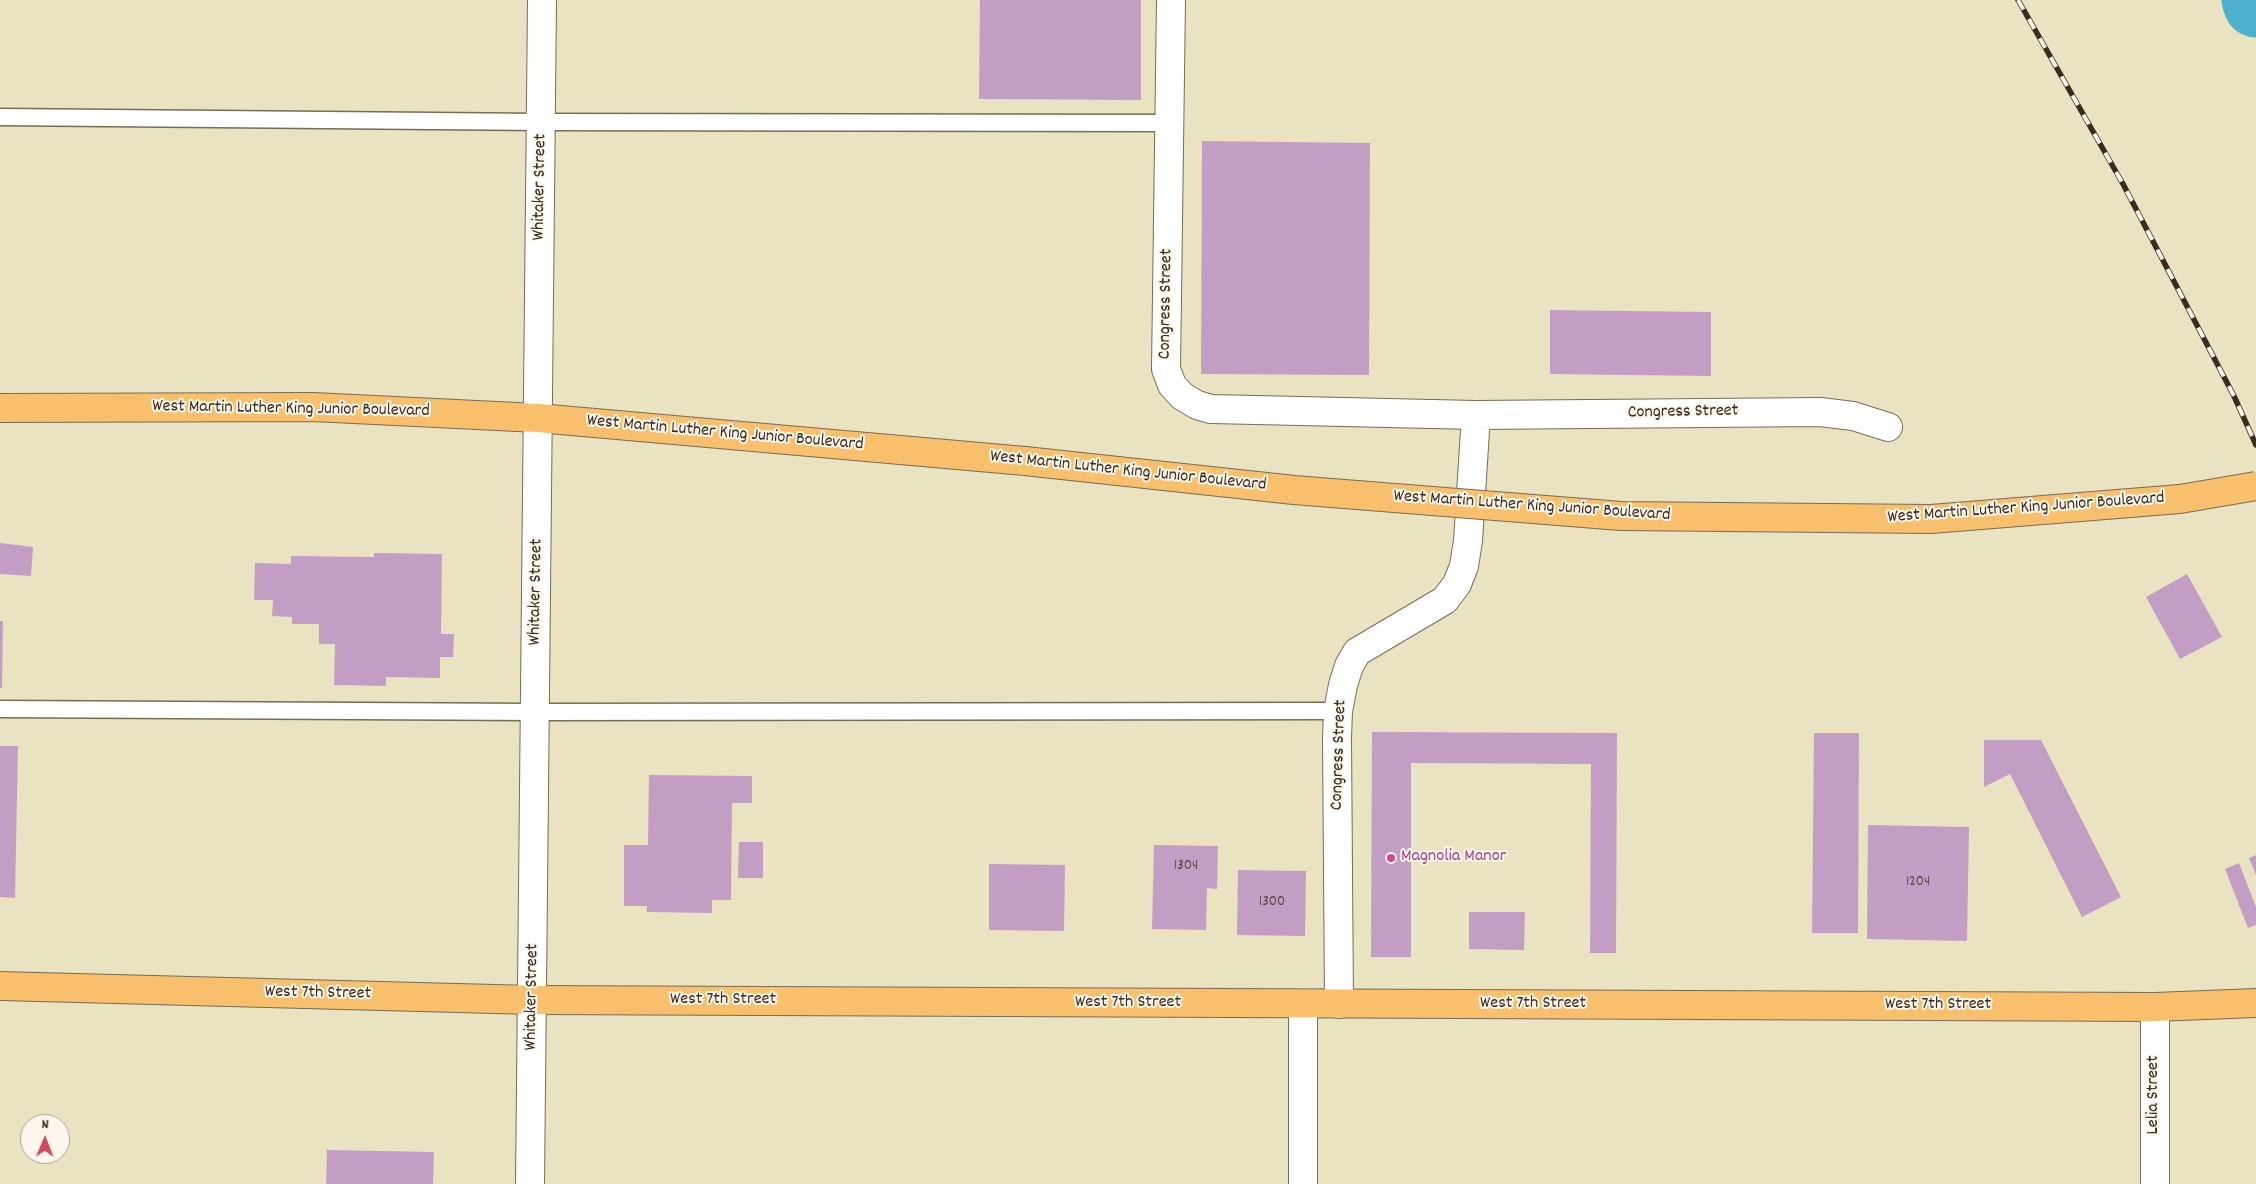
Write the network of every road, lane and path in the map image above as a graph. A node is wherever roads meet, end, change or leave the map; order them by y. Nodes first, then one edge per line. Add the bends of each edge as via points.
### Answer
1 (542, 0) edge
2 (1171, 0) edge
3 (0, 117) edge
4 (541, 122) junction
5 (1169, 124) junction
6 (0, 408) edge
7 (1476, 415) junction
8 (538, 418) junction
9 (1888, 427) dead end
10 (2256, 486) edge
11 (0, 709) edge
12 (1338, 710) junction
13 (535, 712) junction
14 (0, 986) edge
15 (533, 1000) junction
16 (2256, 1003) edge
17 (1339, 1004) junction
18 (1304, 1005) junction
19 (2155, 1007) junction
20 (530, 1184) edge
21 (1303, 1184) edge
22 (2155, 1184) edge

1 - 4 street, Whitaker Street
2 - 5 street, Congress Street
3 - 4 lane
4 - 5 lane
4 - 8 street, Whitaker Street
5 - 7 street, Congress Street via 1166,369 1172,385 1182,396 1197,406 1211,409
6 - 8 main road, West Martin Luther King Junior Boulevard via 313,407
7 - 9 street, Congress Street via 1820,412 1853,416
7 - 12 street, Congress Street via 1468,541 1457,584 1445,600 1358,652 1349,666
8 - 10 main road, West Martin Luther King Junior Boulevard, bridge via 1024,461 1294,490 1621,516 1931,519 2180,499
8 - 13 street, Whitaker Street
11 - 13 lane
12 - 13 lane
12 - 17 street, Congress Street
13 - 15 street, Whitaker Street
14 - 15 main road, West 7th Street
15 - 18 main road, West 7th Street
15 - 20 street, Whitaker Street
16 - 19 main road, West 7th Street
17 - 18 main road, West 7th Street
17 - 19 main road, West 7th Street
18 - 21 street
19 - 22 street, Lelia Street

